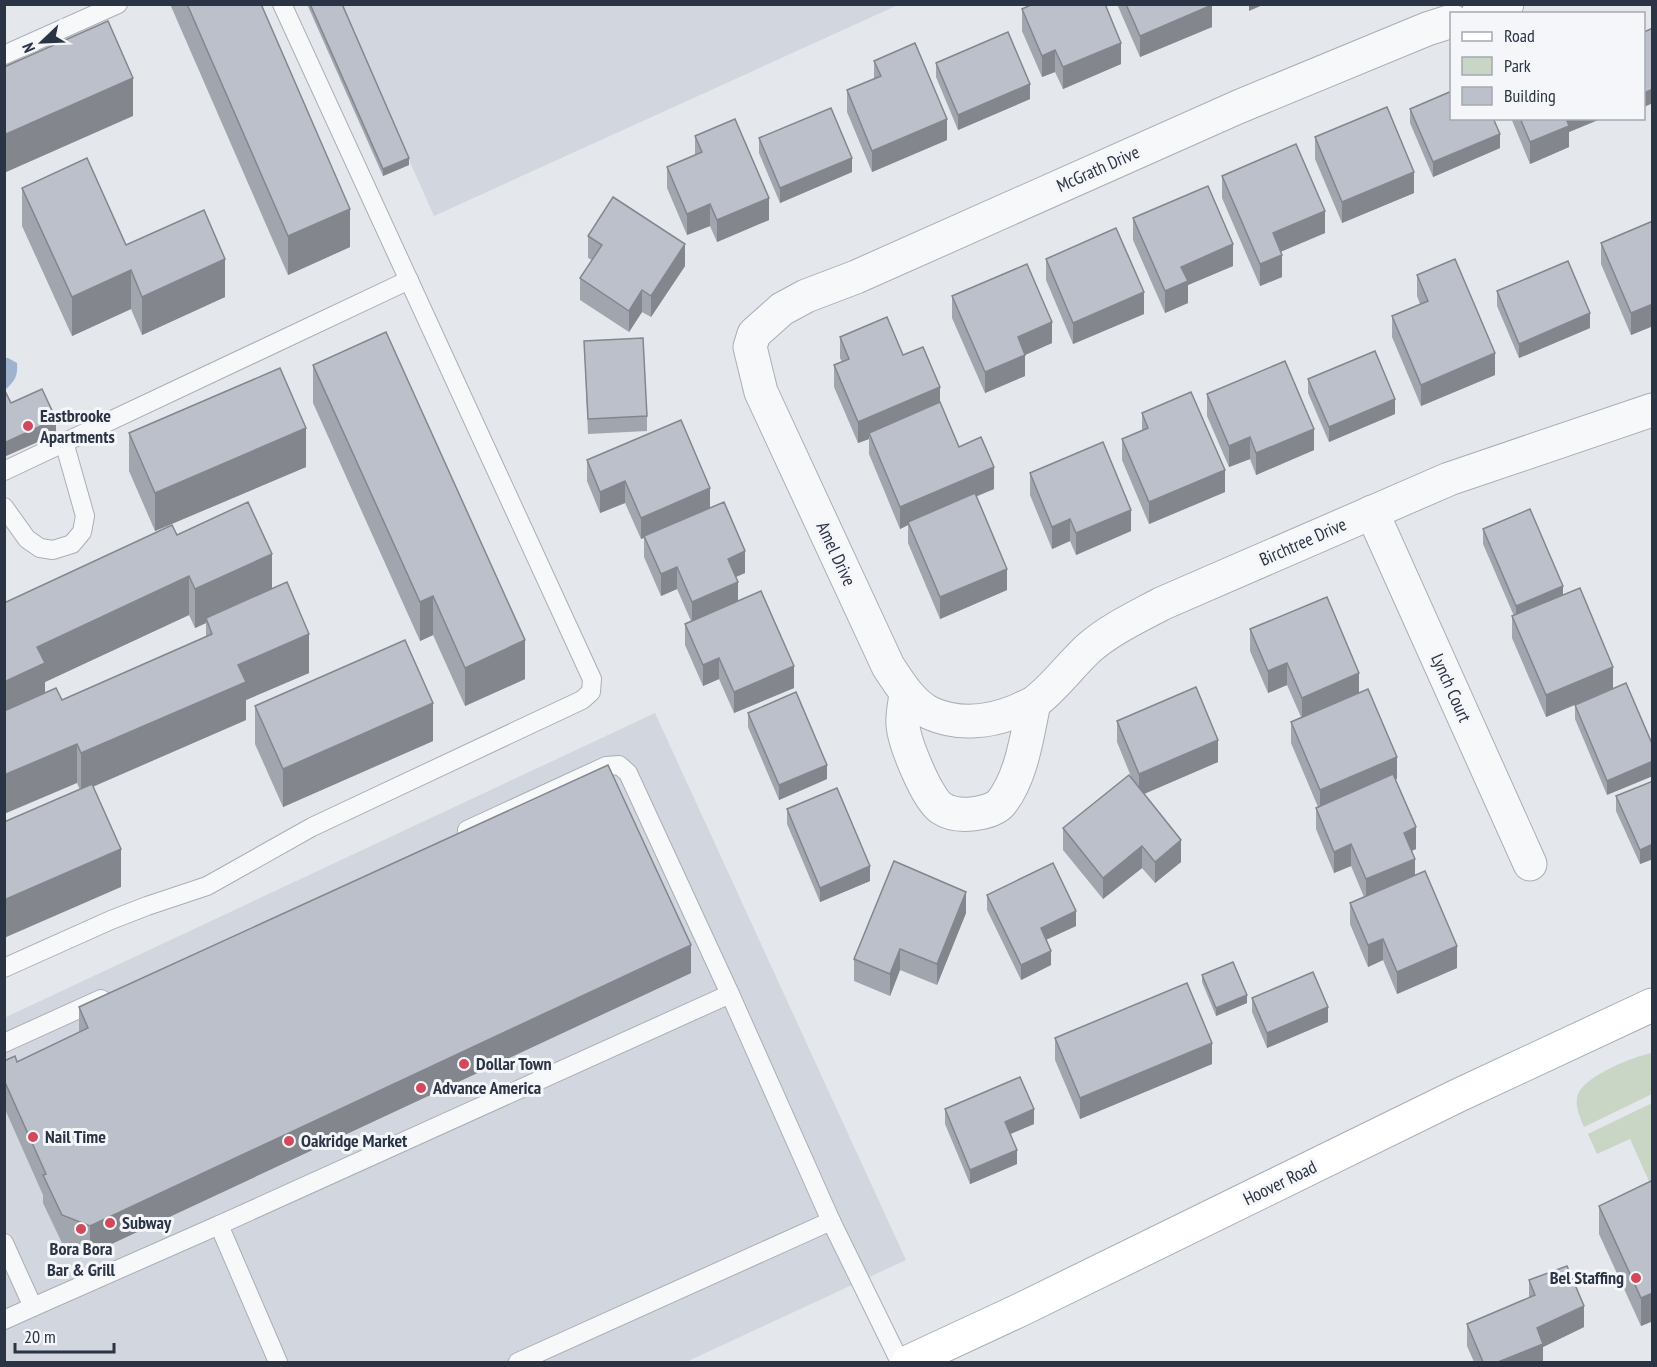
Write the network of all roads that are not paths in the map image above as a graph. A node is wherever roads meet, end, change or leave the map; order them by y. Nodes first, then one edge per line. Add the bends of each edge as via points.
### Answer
1 (117, 4) edge
2 (282, 4) edge
3 (1507, 4) edge
4 (1484, 12) edge
5 (1450, 22) edge
6 (4, 55) edge
7 (409, 280) junction
8 (754, 334) joint
9 (1653, 410) edge
10 (64, 442) junction
11 (4, 471) edge
12 (4, 507) edge
13 (1372, 512) junction
14 (906, 693) junction
15 (1034, 703) junction
16 (980, 721) joint
17 (456, 835) edge
18 (1530, 864) dead end
19 (4, 968) edge
20 (112, 994) edge
21 (729, 994) junction
22 (1653, 1005) edge
23 (4, 1043) edge
24 (831, 1221) junction
25 (219, 1225) junction
26 (4, 1243) edge
27 (33, 1307) junction
28 (4, 1320) edge
29 (278, 1362) edge
30 (518, 1362) edge
31 (900, 1362) edge
32 (908, 1362) edge

1 - 6 lane
2 - 7 lane
3 - 4 street
5 - 8 street, McGrath Drive via 1239,107 806,296 782,309
7 - 10 lane
7 - 19 lane via 592,679 591,692 582,700 304,831 207,886 111,920
8 - 14 street, Amel Drive via 750,347 761,392 888,666
9 - 13 street, Birchtree Drive via 1449,478
10 - 11 lane
10 - 12 lane via 85,516 82,532 72,544 53,550 40,548 27,539
13 - 15 street, Birchtree Drive via 1123,624 1091,646
13 - 18 street, Lynch Court
14 - 15 street via 903,726 916,768 940,808 961,815 983,813 1000,805 1016,777
14 - 16 street, Amel Drive via 929,712 954,720
15 - 16 street, Birchtree Drive
17 - 21 lane via 606,766 619,765 628,773
20 - 23 lane
21 - 24 lane
21 - 25 lane
22 - 32 main road, Hoover Road
24 - 30 lane
24 - 31 lane
25 - 27 lane
25 - 29 lane
26 - 27 lane
27 - 28 lane

